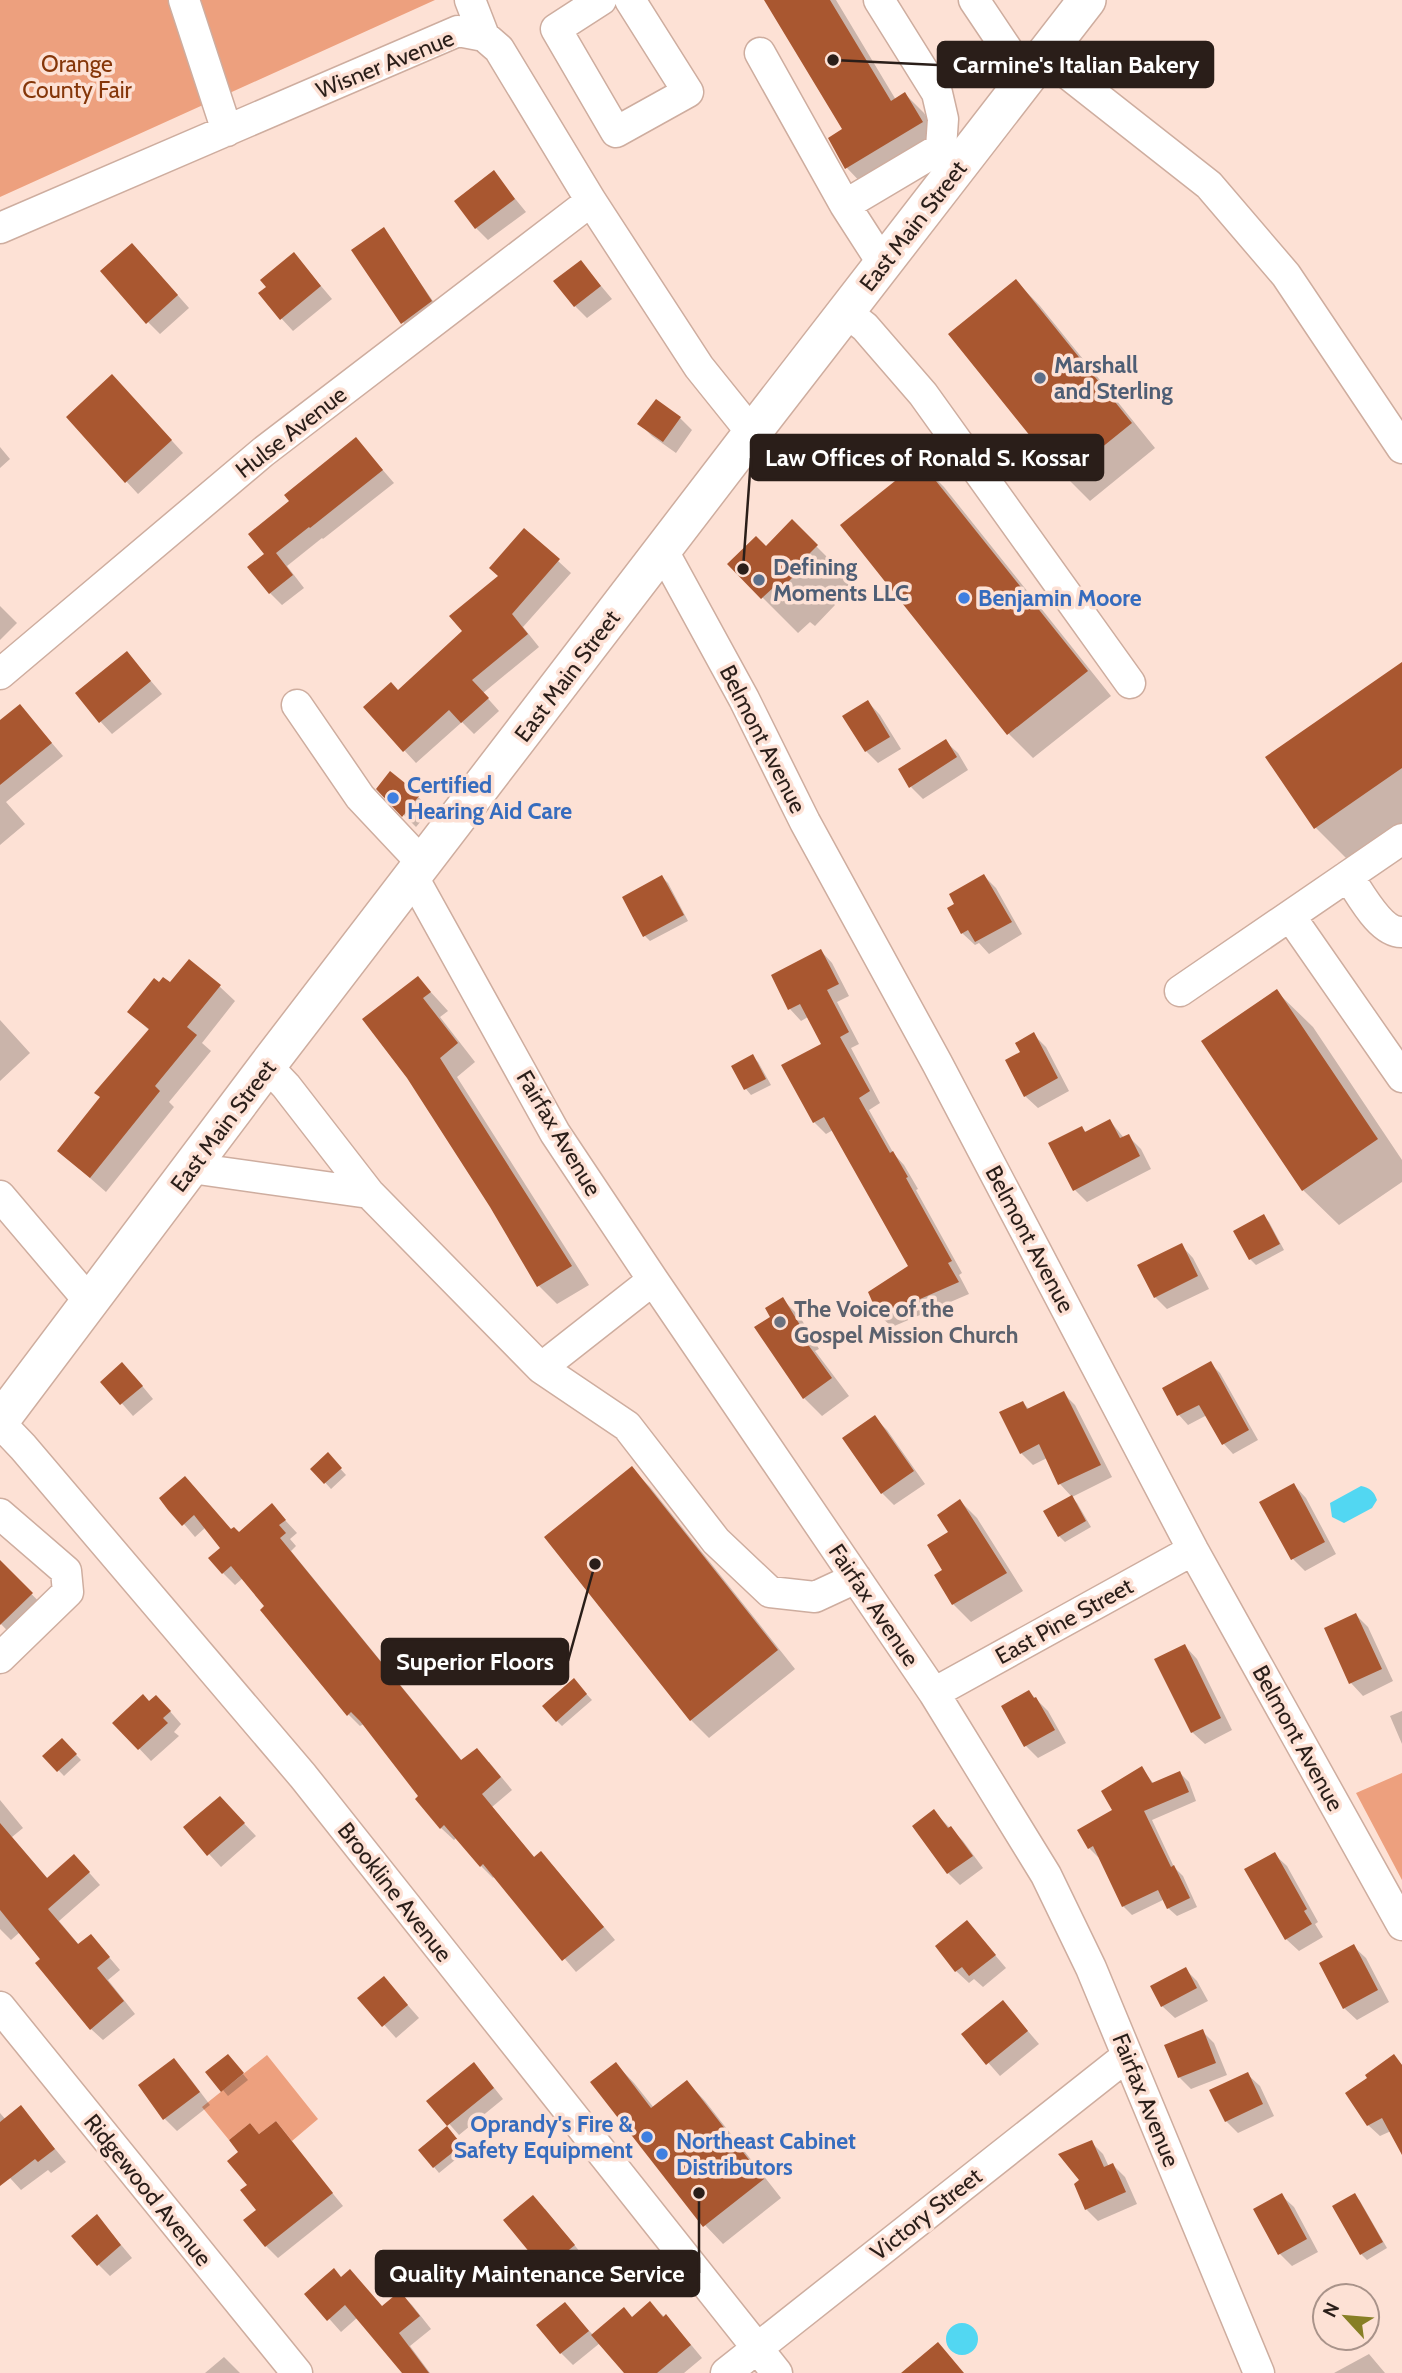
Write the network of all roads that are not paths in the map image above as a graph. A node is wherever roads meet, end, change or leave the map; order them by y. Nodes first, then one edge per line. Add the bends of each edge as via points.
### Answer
1 (184, 0) edge
2 (601, 0) edge
3 (630, 0) edge
4 (879, 0) edge
5 (974, 0) edge
6 (1087, 0) edge
7 (480, 11) edge
8 (760, 52) dead end
9 (1036, 67) junction
10 (226, 131) junction
11 (951, 156) junction
12 (591, 201) junction
13 (845, 205) junction
14 (0, 228) edge
15 (883, 264) junction
16 (846, 312) junction
17 (752, 433) junction
18 (1402, 448) edge
19 (663, 551) junction
20 (0, 674) edge
21 (1130, 683) dead end
22 (297, 705) dead end
23 (1402, 839) edge
24 (418, 870) junction
25 (1348, 876) junction
26 (1290, 916) junction
27 (1402, 932) edge
28 (1180, 992) dead end
29 (267, 1066) junction
30 (1402, 1077) edge
31 (191, 1168) junction
32 (369, 1193) junction
33 (2, 1203) edge
34 (653, 1280) junction
35 (90, 1303) junction
36 (541, 1368) junction
37 (0, 1422) edge
38 (0, 1514) edge
39 (1193, 1550) junction
40 (856, 1578) junction
41 (0, 1658) edge
42 (934, 1693) junction
43 (1402, 1925) edge
44 (0, 2007) edge
45 (1127, 2056) junction
46 (757, 2348) junction
47 (297, 2373) edge
48 (726, 2373) edge
49 (777, 2373) edge
50 (1259, 2373) edge

1 - 10 street
2 - 3 street via 556,29 616,132 688,92
4 - 11 street via 937,93
5 - 9 street
6 - 9 main road, East Main Street
7 - 10 street, Wisner Avenue via 458,31
7 - 12 street, Wisner Avenue
8 - 13 street
9 - 11 main road, East Main Street
9 - 18 street via 1209,185 1286,275
10 - 14 street, Wisner Avenue
11 - 13 street
11 - 15 main road, East Main Street
12 - 17 street, Wisner Avenue via 699,367
12 - 20 street, Hulse Avenue via 263,452
13 - 15 street
15 - 16 main road, East Main Street
16 - 17 main road, East Main Street
16 - 21 street via 865,327 922,394
17 - 19 main road, East Main Street
19 - 24 main road, East Main Street
19 - 39 street, Belmont Avenue
22 - 24 street, Fairfax Avenue via 360,797
23 - 25 street
24 - 29 main road, East Main Street
24 - 34 street, Fairfax Avenue via 555,1133
25 - 26 street
25 - 27 street via 1384,927
26 - 28 street
26 - 30 street
29 - 31 main road, East Main Street
29 - 32 street
31 - 32 street
31 - 35 main road, East Main Street
32 - 36 street
33 - 35 street
34 - 36 street
34 - 40 street, Fairfax Avenue
35 - 37 main road, East Main Street
36 - 40 street via 627,1426 716,1541 770,1592 814,1597
37 - 46 street, Brookline Avenue via 303,1776
38 - 41 street via 66,1571 68,1592
39 - 42 street, East Pine Street
39 - 43 street, Belmont Avenue
40 - 42 street, Fairfax Avenue
42 - 45 street, Fairfax Avenue via 1045,1875 1091,1968
44 - 47 street, Ridgewood Avenue
45 - 46 street, Victory Street
45 - 50 street, Fairfax Avenue
46 - 48 street, Victory Street
46 - 49 street, Brookline Avenue

